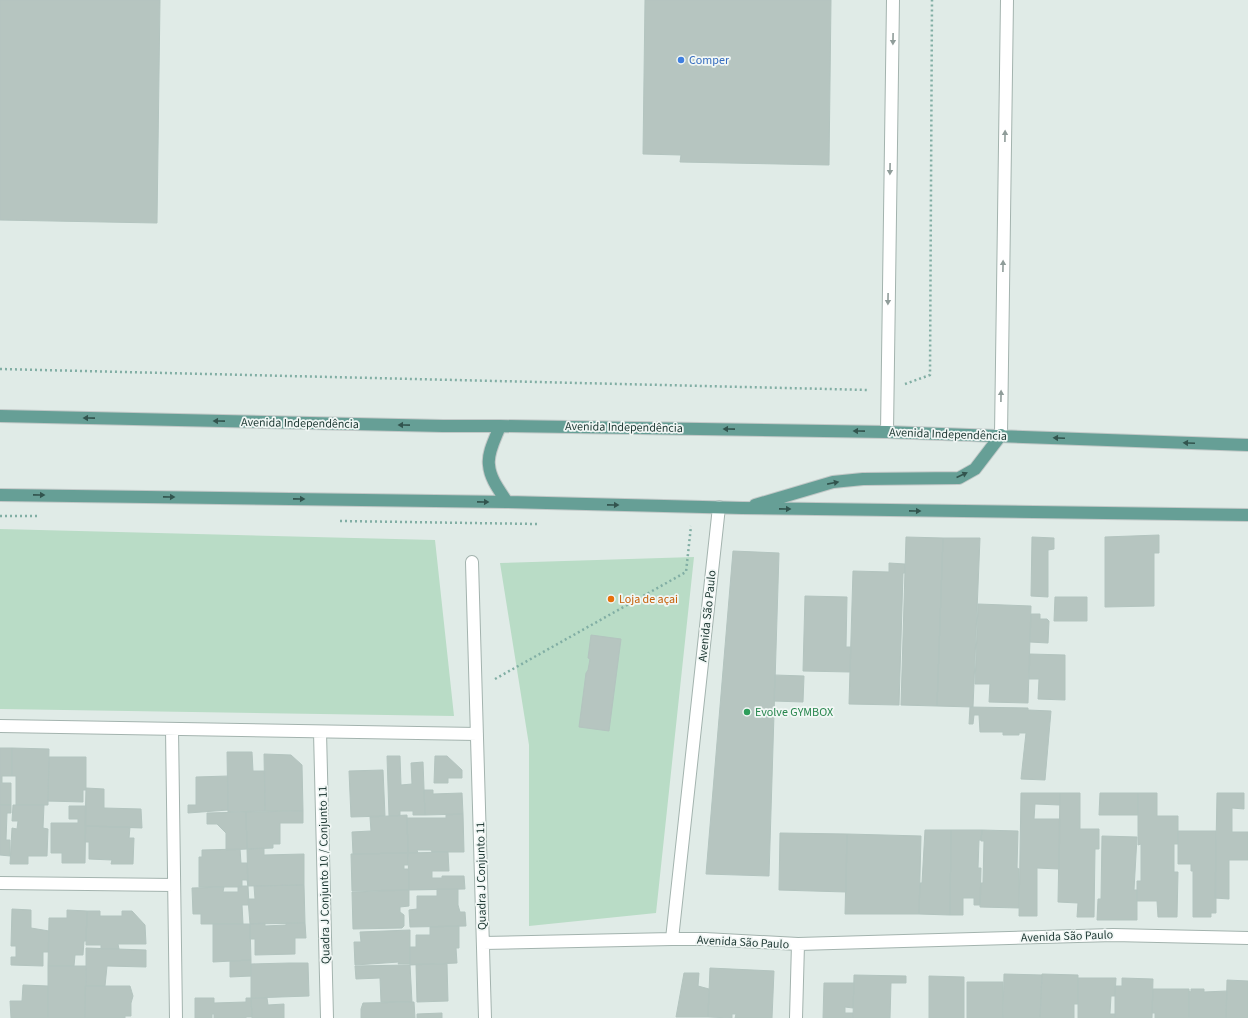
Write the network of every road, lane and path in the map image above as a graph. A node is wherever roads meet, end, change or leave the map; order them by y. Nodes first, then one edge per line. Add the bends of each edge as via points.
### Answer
1 (893, 0) edge
2 (932, 0) edge
3 (1007, 0) edge
4 (0, 369) edge
5 (887, 390) junction
6 (0, 416) edge
7 (500, 426) junction
8 (886, 432) junction
9 (1001, 435) junction
10 (1248, 445) edge
11 (0, 495) edge
12 (507, 502) junction
13 (719, 508) junction
14 (742, 508) junction
15 (1248, 515) edge
16 (0, 516) edge
17 (44, 516) dead end
18 (334, 520) dead end
19 (540, 524) dead end
20 (683, 526) dead end
21 (691, 526) junction
22 (717, 526) junction
23 (472, 562) dead end
24 (476, 689) junction
25 (0, 726) edge
26 (172, 729) junction
27 (320, 732) junction
28 (477, 734) junction
29 (0, 883) edge
30 (174, 885) junction
31 (1248, 938) edge
32 (672, 939) junction
33 (482, 943) junction
34 (798, 944) junction
35 (176, 1018) edge
36 (327, 1018) edge
37 (485, 1018) edge
38 (796, 1018) edge

1 -> 5 street
2 - 5 path via 930,375
9 -> 3 street
4 - 5 path
5 - 8 street
7 -> 6 main road, Avenida Independência
8 -> 7 main road, Avenida Independência
7 - 12 main road via 488,465 491,477
8 - 9 main road, Avenida Independência
10 -> 9 main road, Avenida Independência
14 -> 9 main road via 833,482 864,479 959,478 975,468
11 -> 12 main road
12 -> 13 main road
13 - 14 main road
13 - 22 street, Avenida São Paulo
14 -> 15 main road
16 - 17 path
18 - 19 path
20 - 21 path
21 - 22 path
21 - 24 path via 686,572
22 - 32 street, Avenida São Paulo
23 - 24 street, Quadra J Conjunto 11
24 - 28 street, Quadra J Conjunto 11
25 - 26 street
26 - 27 street
26 - 30 street
27 - 28 street
27 - 36 street, Quadra J Conjunto 10 / Conjunto 11
28 - 33 street, Quadra J Conjunto 11
29 - 30 street
30 - 35 street
31 - 34 street, Avenida São Paulo via 1113,934
32 - 33 street
32 - 34 street, Avenida São Paulo
33 - 37 street, Quadra J Conjunto 11
34 - 38 street

